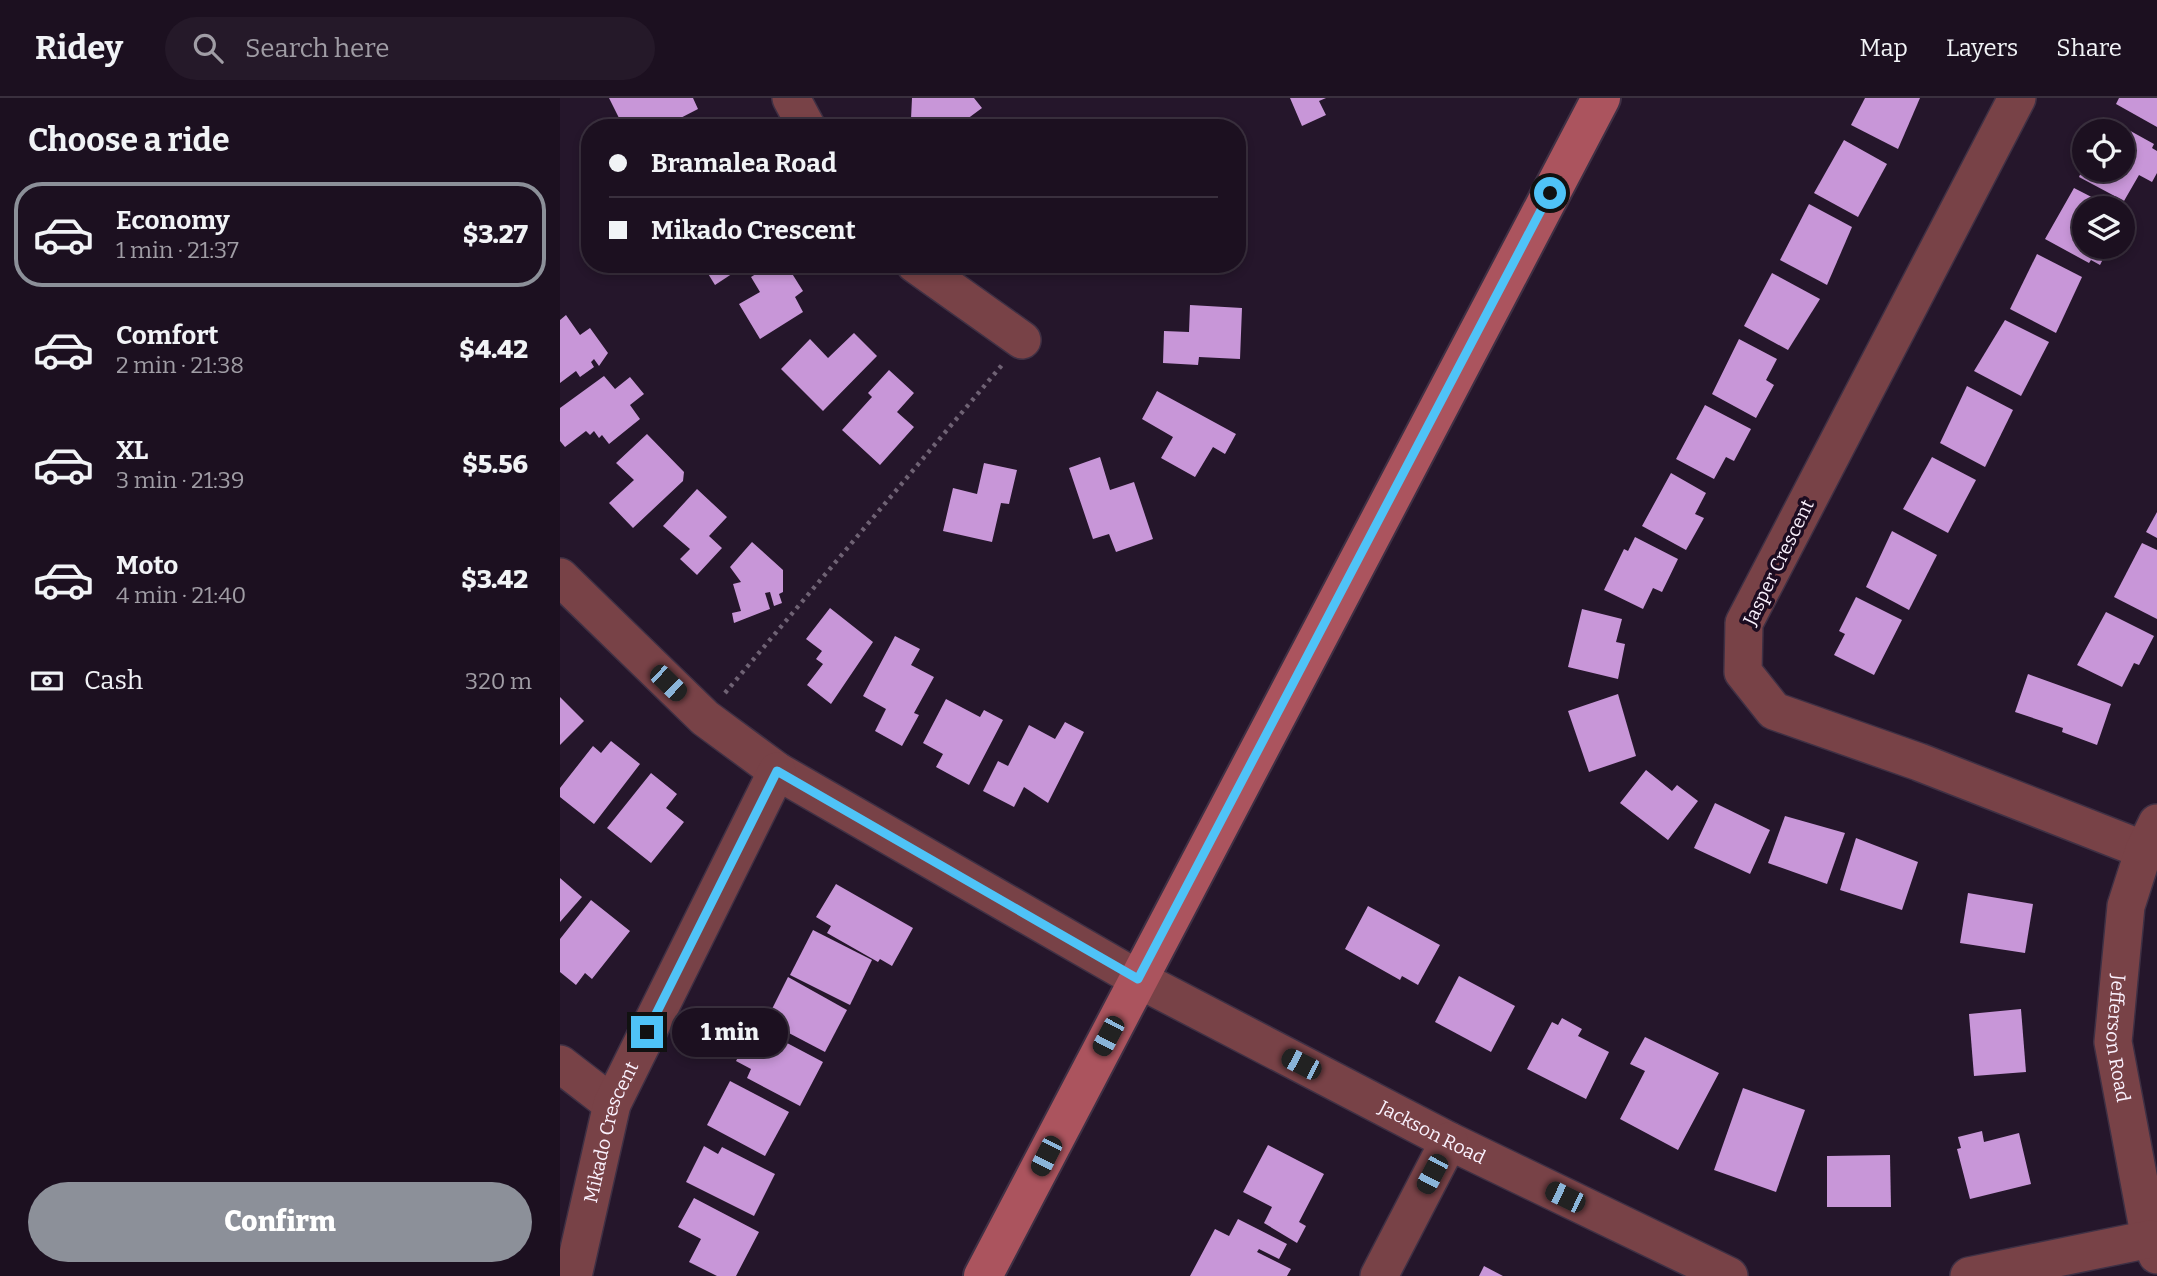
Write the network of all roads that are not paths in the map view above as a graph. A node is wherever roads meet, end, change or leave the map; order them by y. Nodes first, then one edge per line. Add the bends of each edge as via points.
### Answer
1 (791, 98) edge
2 (1601, 98) edge
3 (2017, 98) edge
4 (802, 119) edge
5 (928, 273) edge
6 (1022, 340) road end
7 (560, 578) edge
8 (777, 771) junction
9 (2150, 836) edge
10 (1138, 979) junction
11 (560, 1064) edge
12 (612, 1104) junction
13 (1449, 1141) junction
14 (2153, 1247) edge
15 (573, 1276) edge
16 (983, 1276) edge
17 (1379, 1276) edge
18 (1729, 1276) edge
19 (1969, 1276) edge

1 - 4 street
2 - 10 main road
3 - 9 street, Jasper Crescent via 1744,624 1742,672 1774,711
5 - 6 street
7 - 8 street, Jackson Road via 705,718
8 - 10 street, Jackson Road
8 - 12 street, Mikado Crescent
9 - 14 street, Jefferson Road via 2126,906 2113,1042
10 - 13 street, Jackson Road
10 - 16 main road
11 - 12 street
12 - 15 street, Mikado Crescent
13 - 17 street
13 - 18 street, Jackson Road
14 - 19 street

